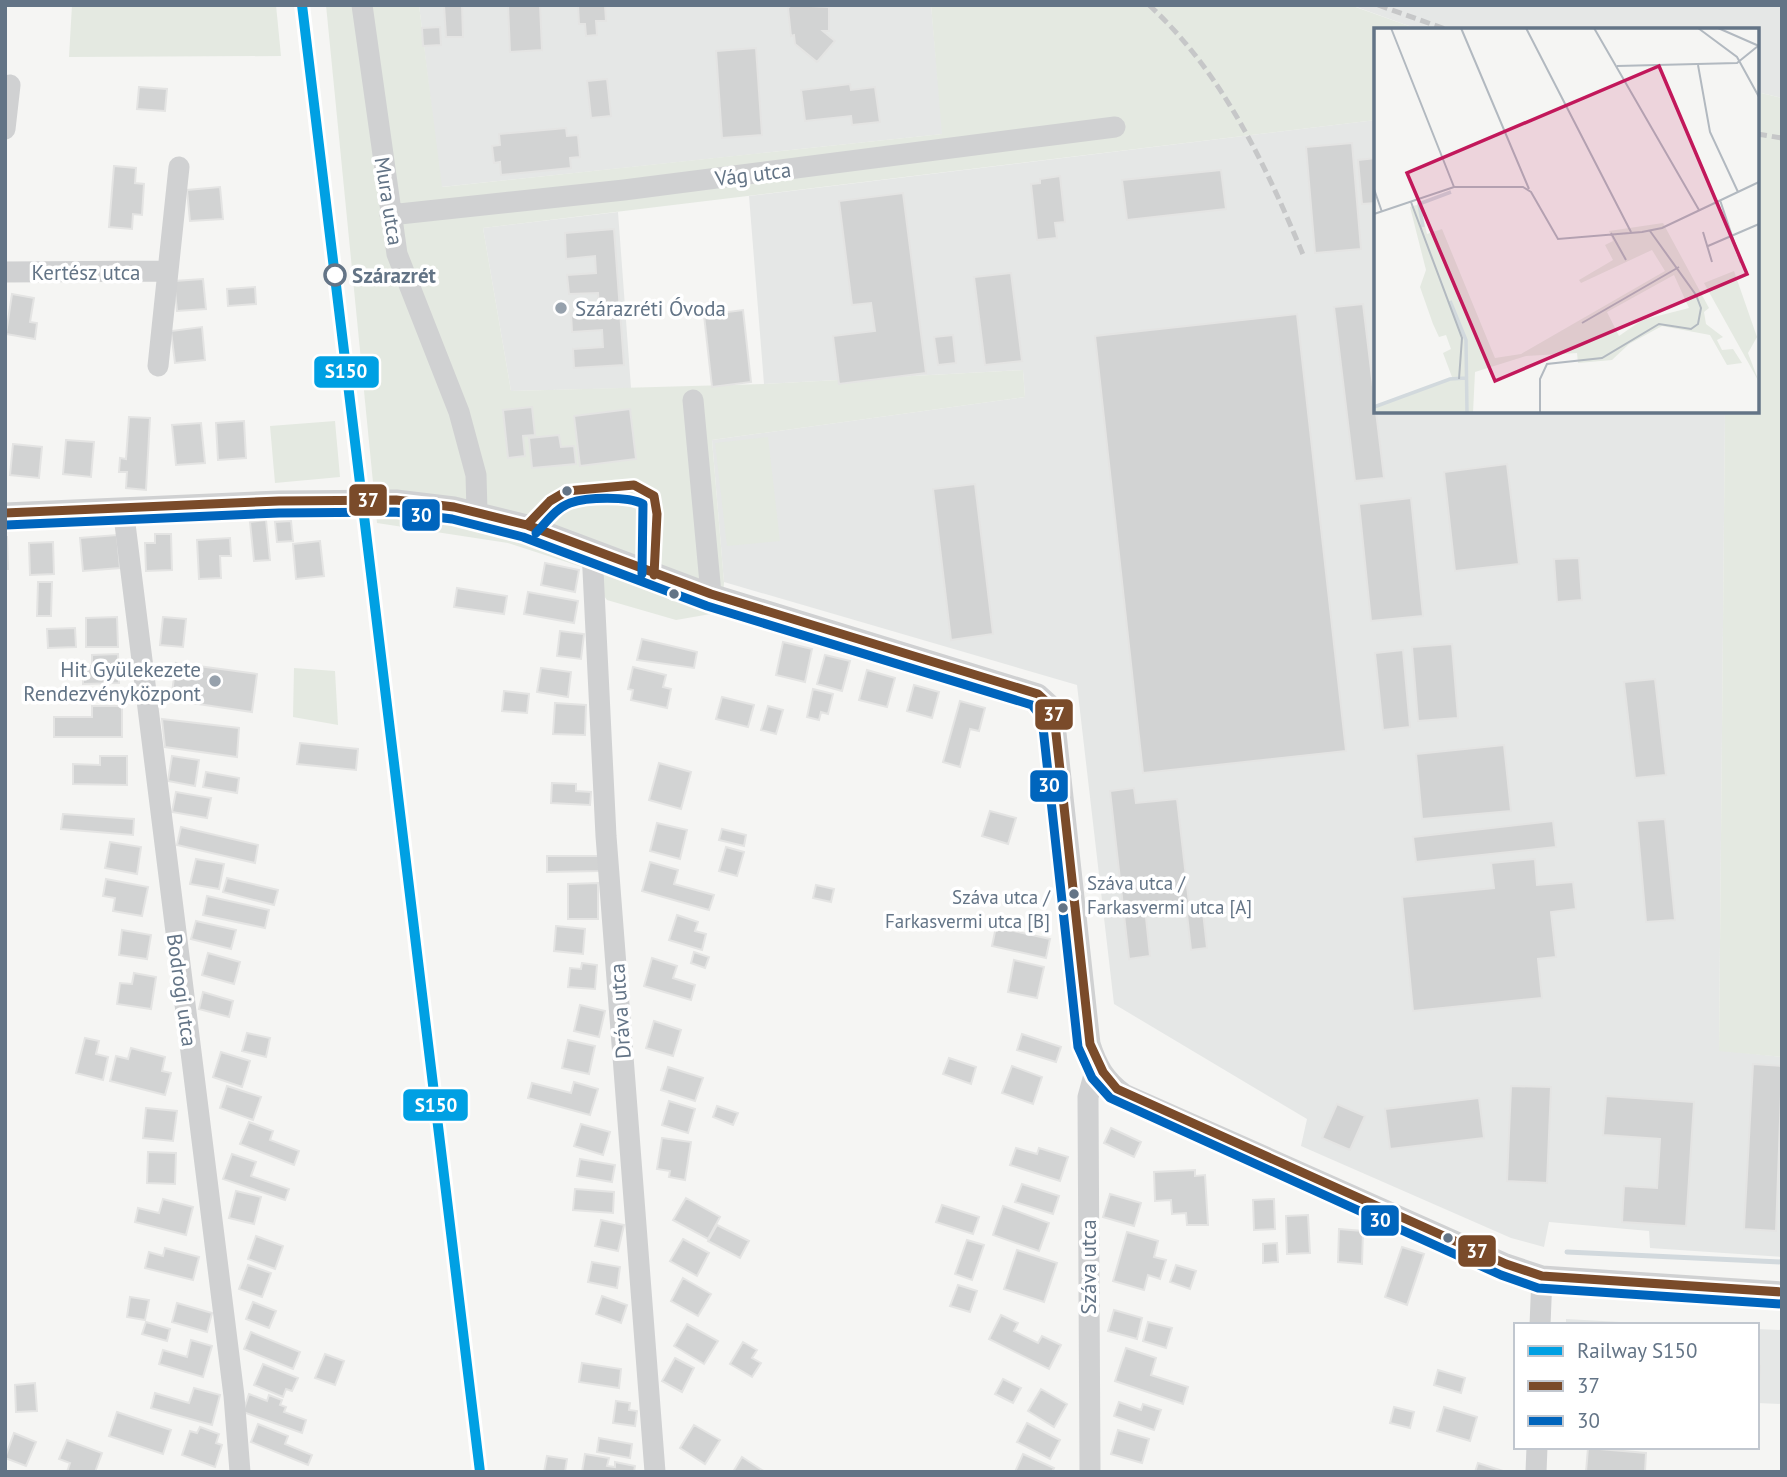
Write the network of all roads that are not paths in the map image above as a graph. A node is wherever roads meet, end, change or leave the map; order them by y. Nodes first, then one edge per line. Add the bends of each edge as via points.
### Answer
1 (362, 5) edge
2 (10, 85) dead end
3 (1115, 127) dead end
4 (5, 129) edge
5 (179, 167) dead end
6 (390, 215) junction
7 (167, 271) junction
8 (5, 272) edge
9 (158, 366) dead end
10 (693, 400) dead end
11 (123, 508) junction
12 (477, 511) junction
13 (5, 513) edge
14 (592, 550) junction
15 (711, 594) junction
16 (1097, 1064) junction
17 (1542, 1276) junction
18 (1782, 1292) edge
19 (1540, 1323) edge
20 (1537, 1449) edge
21 (240, 1472) edge
22 (655, 1472) edge
23 (1090, 1472) edge
24 (1536, 1472) edge

1 - 6 street, Mura utca
2 - 4 street
3 - 6 street, Vág utca
5 - 7 street
6 - 12 street, Mura utca via 404,278 459,412 476,475
7 - 8 street, Kertész utca
7 - 9 street
10 - 15 street
11 - 12 street via 396,500
11 - 13 street
11 - 21 street, Bodrogi utca
12 - 14 street
14 - 15 street
14 - 22 street, Dráva utca via 606,836
15 - 16 street via 1038,694 1049,704 1054,715 1090,1044
16 - 17 street via 1124,1094
16 - 23 street, Száva utca via 1088,1097
17 - 18 street
17 - 19 street
20 - 24 street

